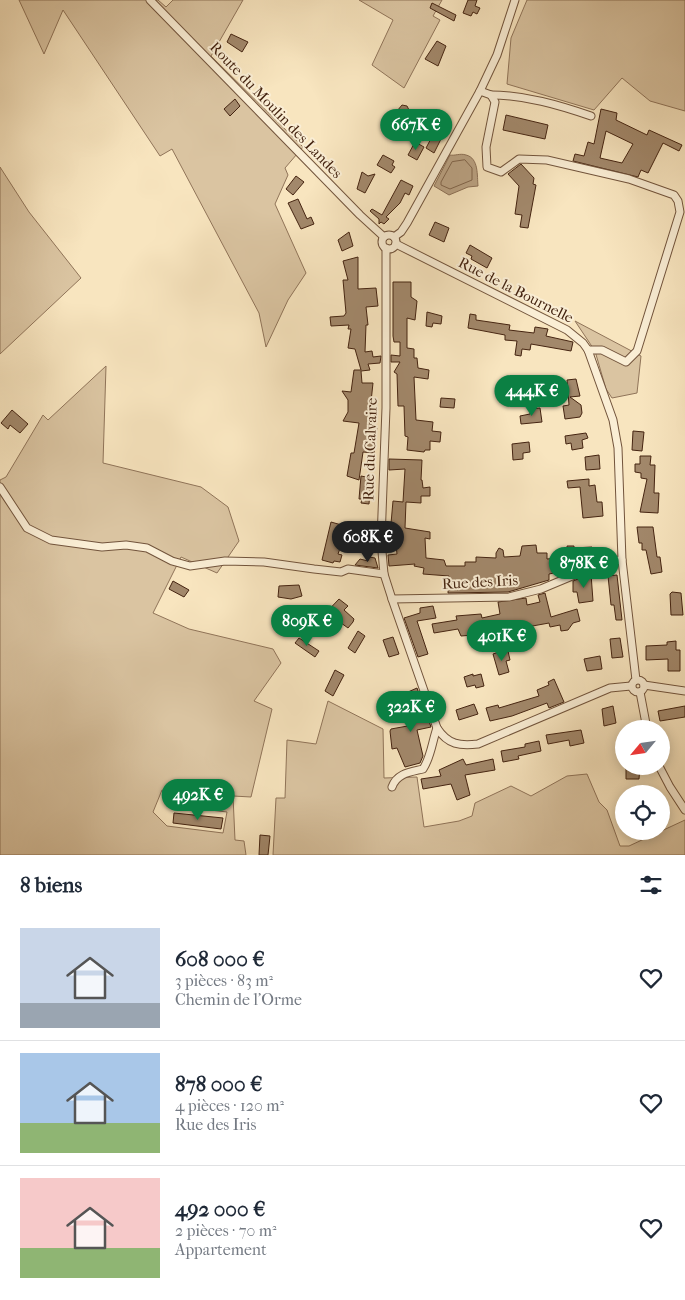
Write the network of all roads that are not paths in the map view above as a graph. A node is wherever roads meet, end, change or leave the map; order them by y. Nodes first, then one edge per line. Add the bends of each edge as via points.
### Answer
1 (150, 0) edge
2 (515, 0) edge
3 (480, 91) junction
4 (491, 94) junction
5 (591, 116) dead end
6 (384, 237) junction
7 (395, 240) junction
8 (386, 248) junction
9 (588, 350) junction
10 (0, 487) edge
11 (622, 560) junction
12 (384, 574) junction
13 (392, 599) junction
14 (636, 680) junction
15 (631, 686) junction
16 (642, 689) junction
17 (685, 691) edge
18 (646, 720) edge
19 (437, 728) junction
20 (664, 775) edge
21 (392, 787) dead end
22 (685, 810) edge

1 - 6 street, Route du Moulin des Landes
2 - 3 street via 497,56
3 - 4 street
3 - 7 street
4 - 5 street via 509,95
4 - 9 street via 495,102 486,147 487,167 501,172 519,159 547,160 629,179 674,195 681,207 637,351 626,362 602,350
6 - 7 street via 390,235
6 - 8 street via 382,243
7 - 8 street via 392,248
7 - 9 street, Rue de la Bournelle via 567,330
8 - 12 street, Rue du Calvaire via 386,408 381,540
9 - 11 street, Rue de la Bournelle via 613,420 618,448
10 - 12 street via 27,528 51,540 102,547 126,545 147,548 190,566 224,561 264,562
11 - 13 street, Rue des Iris via 608,561 541,590 509,597
11 - 14 street, Rue de la Bournelle
12 - 13 street, Rue du Calvaire
13 - 19 street, Rue du Calvaire
14 - 15 street
14 - 16 street via 640,681
15 - 16 street via 634,691
15 - 19 street, Rue du Calvaire via 610,688 478,744 460,746 448,741
16 - 17 street
16 - 18 street
19 - 21 street via 429,750 430,758 423,769 397,778
20 - 22 street

